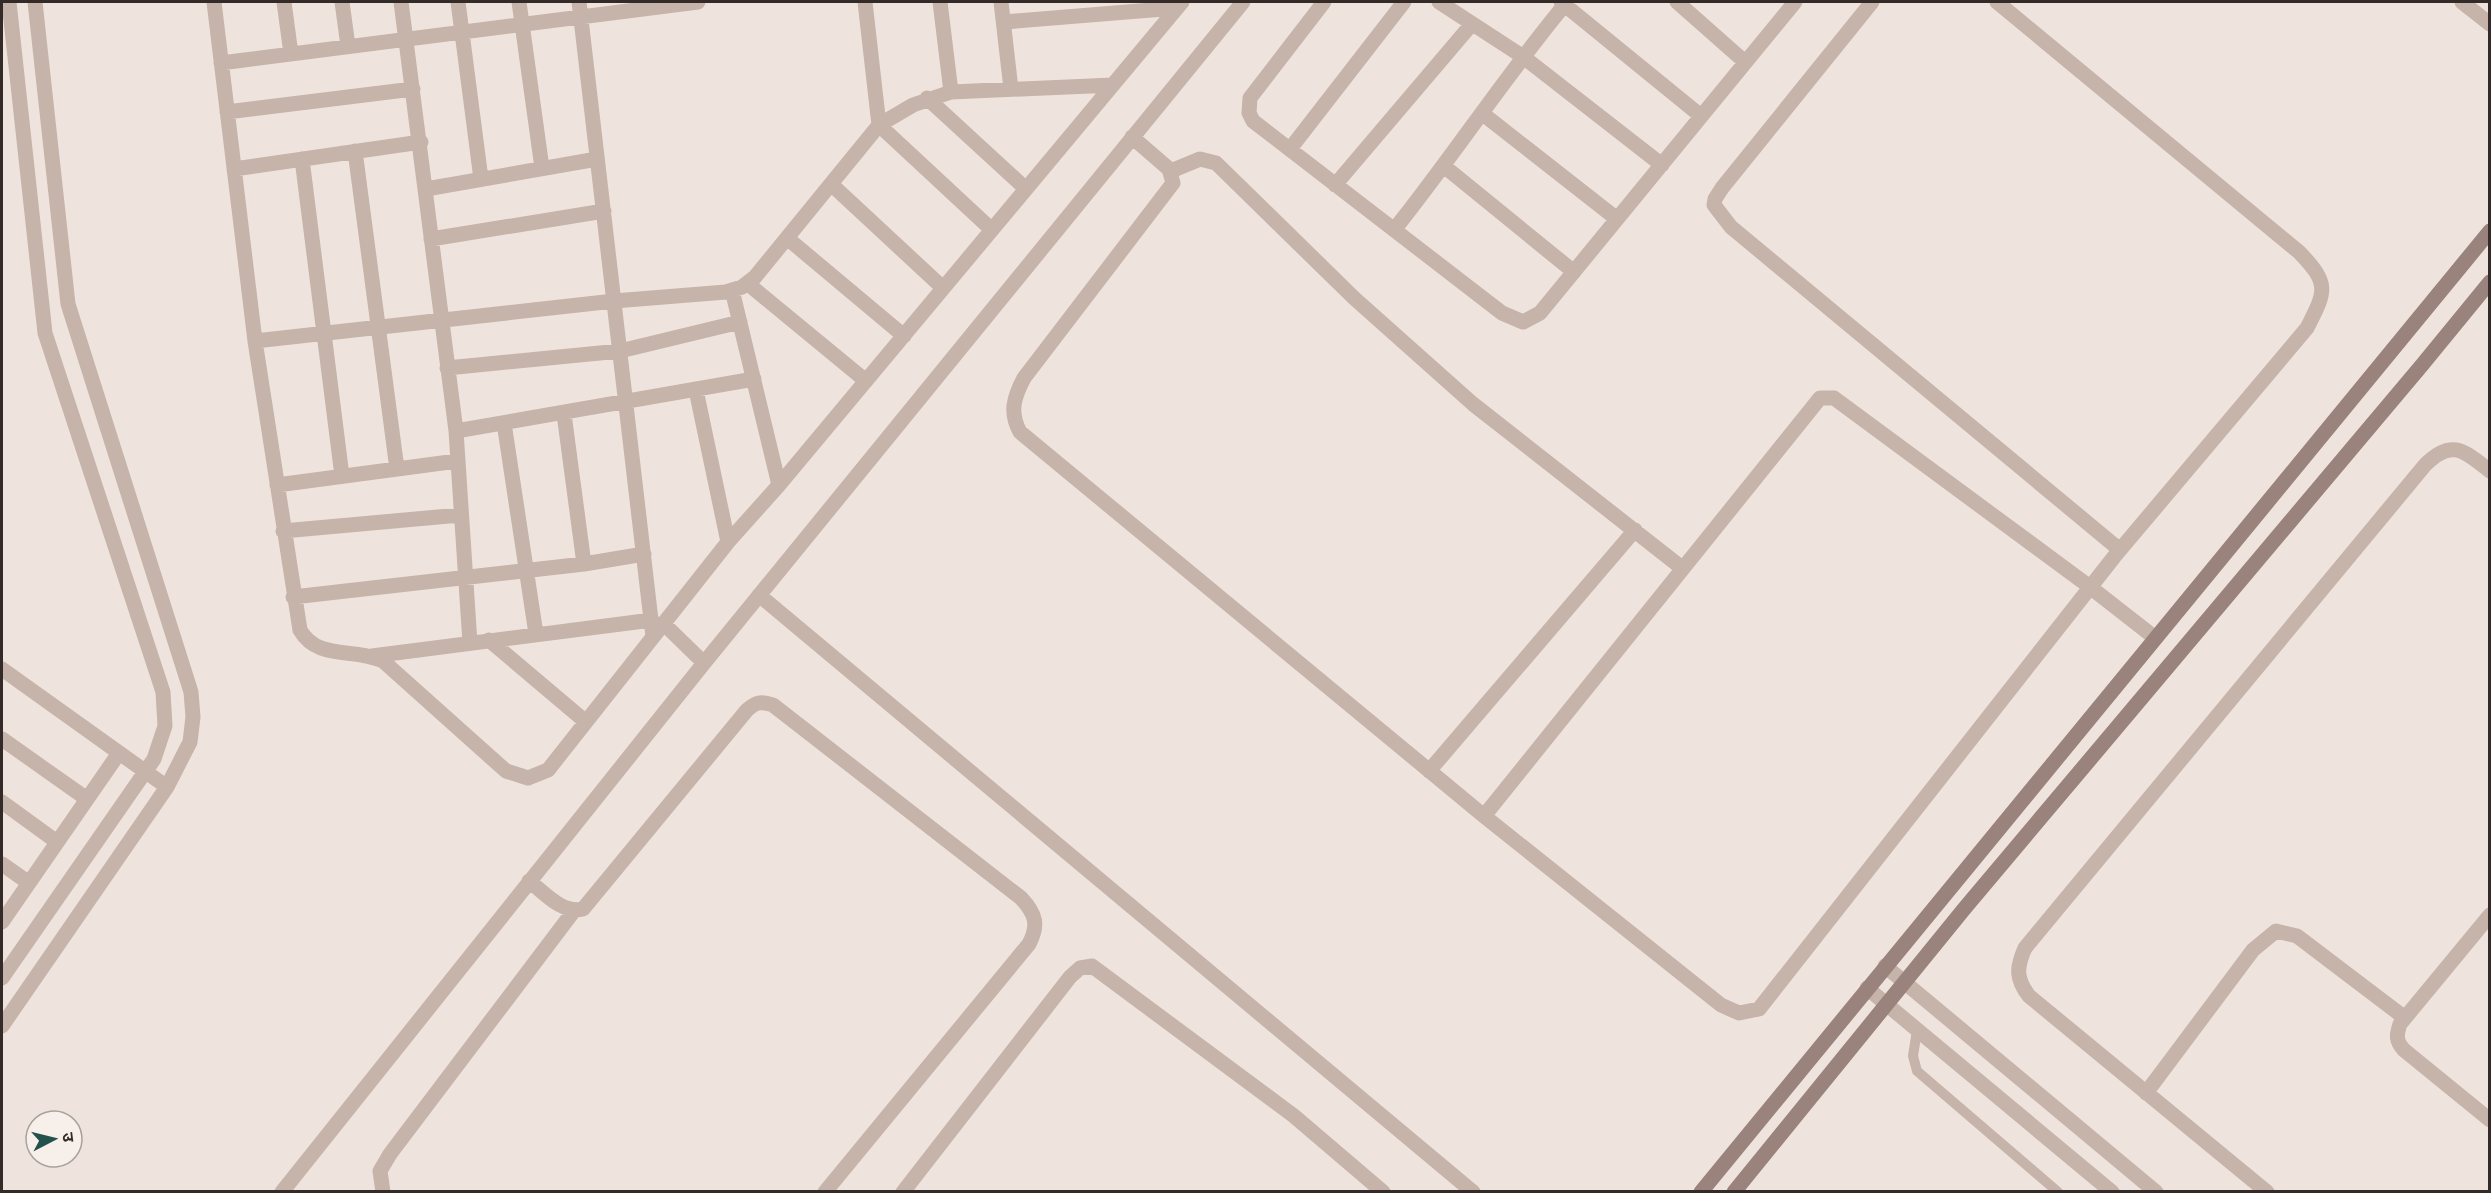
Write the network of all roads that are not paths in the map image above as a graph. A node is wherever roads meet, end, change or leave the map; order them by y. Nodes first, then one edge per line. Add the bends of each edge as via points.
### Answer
1 (9, 2) edge
2 (35, 2) edge
3 (214, 2) edge
4 (284, 2) edge
5 (342, 2) edge
6 (401, 2) edge
7 (458, 2) edge
8 (519, 2) edge
9 (698, 2) edge
10 (865, 2) edge
11 (940, 2) edge
12 (1001, 2) edge
13 (1243, 2) edge
14 (1324, 2) edge
15 (1404, 2) edge
16 (1440, 2) edge
17 (1677, 2) edge
18 (1872, 2) edge
19 (1997, 2) edge
20 (2462, 2) edge
21 (1564, 3) edge
22 (1790, 3) edge
23 (1179, 5) edge
24 (580, 9) edge
25 (1004, 22) junction
26 (522, 23) junction
27 (2490, 24) edge
28 (1471, 25) junction
29 (461, 30) junction
30 (404, 39) junction
31 (348, 46) junction
32 (291, 54) junction
33 (1522, 56) junction
34 (1745, 62) junction
35 (221, 63) junction
36 (1113, 85) junction
37 (412, 89) junction
38 (1011, 89) junction
39 (951, 92) junction
40 (927, 98) junction
41 (227, 112) junction
42 (1483, 114) junction
43 (1701, 116) junction
44 (879, 124) junction
45 (1132, 137) junction
46 (421, 142) junction
47 (1290, 149) junction
48 (355, 151) junction
49 (302, 159) junction
50 (597, 159) junction
51 (1662, 165) junction
52 (1445, 167) junction
53 (542, 168) junction
54 (234, 169) junction
55 (1171, 171) junction
56 (481, 179) junction
57 (831, 184) junction
58 (1335, 185) junction
59 (426, 189) junction
60 (1026, 189) junction
61 (603, 211) junction
62 (1617, 219) junction
63 (992, 230) junction
64 (1394, 230) junction
65 (2490, 231) edge
66 (787, 238) junction
67 (431, 239) junction
68 (1574, 272) junction
69 (2490, 282) edge
70 (747, 283) junction
71 (943, 288) junction
72 (732, 290) junction
73 (614, 301) junction
74 (440, 321) junction
75 (740, 322) junction
76 (379, 327) junction
77 (323, 333) junction
78 (904, 336) junction
79 (255, 341) junction
80 (620, 351) junction
81 (447, 368) junction
82 (754, 379) junction
83 (866, 381) junction
84 (696, 390) junction
85 (626, 403) junction
86 (564, 414) junction
87 (504, 423) junction
88 (456, 431) junction
89 (458, 461) junction
90 (397, 469) junction
91 (2490, 471) edge
92 (342, 476) junction
93 (277, 485) junction
94 (779, 485) junction
95 (460, 515) junction
96 (1635, 530) junction
97 (283, 531) junction
98 (728, 542) junction
99 (2120, 550) junction
100 (644, 554) junction
101 (584, 564) junction
102 (1682, 568) junction
103 (526, 571) junction
104 (464, 576) junction
105 (2090, 587) junction
106 (759, 595) junction
107 (293, 597) junction
108 (658, 622) junction
109 (536, 634) junction
110 (2154, 637) junction
111 (489, 640) junction
112 (470, 643) junction
113 (372, 656) junction
114 (704, 663) junction
115 (2, 669) edge
116 (586, 722) junction
117 (2, 739) edge
118 (119, 753) junction
119 (145, 771) junction
120 (1429, 771) junction
121 (167, 787) junction
122 (87, 799) junction
123 (2, 802) edge
124 (1484, 816) junction
125 (57, 842) junction
126 (2, 864) edge
127 (529, 881) junction
128 (29, 883) junction
129 (573, 912) junction
130 (2490, 915) edge
131 (2, 922) edge
132 (1885, 966) junction
133 (2, 978) edge
134 (1904, 982) junction
135 (1867, 988) junction
136 (1886, 1004) junction
137 (2405, 1018) junction
138 (2, 1026) edge
139 (1917, 1030) junction
140 (2146, 1093) junction
141 (2490, 1120) edge
142 (282, 1191) edge
143 (383, 1191) edge
144 (825, 1191) edge
145 (903, 1191) edge
146 (1383, 1191) edge
147 (1473, 1191) edge
148 (1701, 1191) edge
149 (1734, 1191) edge
150 (2058, 1191) edge
151 (2112, 1191) edge
152 (2156, 1191) edge
153 (2267, 1191) edge

1 - 119 street via 45,333 163,692 165,726 154,759
2 - 121 street via 68,304 191,692 190,742
3 - 35 street
4 - 32 street
5 - 31 street
6 - 30 street
7 - 29 street
8 - 26 street
9 - 24 street
10 - 44 street
11 - 39 street
12 - 25 street
13 - 45 street
14 - 47 street via 1249,104 1253,121
15 - 47 street
16 - 28 street
17 - 34 street
18 - 99 street via 1722,188 1714,205 1731,227
19 - 99 street via 2299,252 2314,267 2324,286 2307,328
20 - 27 street
21 - 33 street
21 - 43 street
22 - 34 street
23 - 25 street
23 - 36 street
24 - 26 street
24 - 50 street
25 - 38 street
26 - 29 street
26 - 53 street
28 - 33 street
28 - 58 street
29 - 30 street
29 - 56 street
30 - 31 street
30 - 37 street
31 - 32 street
32 - 35 street
33 - 42 street
33 - 51 street
34 - 43 street
35 - 41 street
36 - 38 street
36 - 60 street
37 - 41 street
37 - 46 street
38 - 39 street
39 - 40 street
40 - 44 street
40 - 60 street
41 - 54 street
42 - 52 street
42 - 62 street
43 - 51 street
44 - 57 street
44 - 63 street
45 - 55 street
45 - 106 street
46 - 48 street
46 - 59 street
47 - 58 street
48 - 49 street
48 - 76 street
49 - 54 street
49 - 77 street
50 - 53 street
50 - 61 street
51 - 62 street
52 - 64 street
52 - 68 street
53 - 56 street
54 - 79 street
55 - 96 street via 1200,159 1216,163 1353,298 1473,404
55 - 120 street via 1170,188 1024,378 1014,396 1015,423 1020,432
56 - 59 street
57 - 66 street
57 - 71 street
58 - 64 street
59 - 67 street
60 - 63 street
61 - 67 street
61 - 73 street
62 - 68 street
63 - 71 street
64 - 68 street via 1517,321 1540,313
65 - 110 street
66 - 70 street
66 - 78 street
67 - 74 street
69 - 134 street
70 - 72 street
70 - 83 street
71 - 78 street
72 - 73 street
72 - 75 street
73 - 74 street
73 - 80 street
74 - 76 street
74 - 81 street
75 - 80 street
75 - 82 street
76 - 77 street
76 - 90 street
77 - 79 street
77 - 92 street
78 - 83 street
79 - 93 street
80 - 81 street
80 - 85 street
81 - 88 street
82 - 84 street
82 - 94 street
83 - 94 street
84 - 85 street
84 - 98 street
85 - 86 street
85 - 100 street
86 - 87 street
86 - 101 street
87 - 88 street
87 - 103 street
88 - 89 street
89 - 90 street
89 - 95 street
90 - 92 street
91 - 140 street via 2465,452 2448,448 2431,459 2025,948 2017,965 2018,983
92 - 93 street
93 - 97 street
94 - 98 street
95 - 97 street
95 - 104 street
96 - 102 street
96 - 120 street
97 - 107 street
98 - 108 street
99 - 105 street
100 - 101 street
100 - 108 street
101 - 103 street
102 - 105 street via 1812,405 1828,396
102 - 124 street
103 - 104 street
103 - 109 street
104 - 107 street
104 - 112 street
105 - 110 street
105 - 124 street via 1760,1009 1739,1013 1721,1005
106 - 114 street
106 - 147 street
107 - 113 street via 300,630 312,646
108 - 109 street
108 - 114 street
108 - 116 street via 653,636
109 - 111 street
110 - 132 street
111 - 112 street
111 - 116 street
112 - 113 street
113 - 116 street via 383,661 517,777 528,778 548,770
114 - 127 street
115 - 118 street
117 - 122 street
118 - 119 street
118 - 122 street
119 - 121 street
119 - 133 street
120 - 124 street
121 - 138 street
122 - 125 street
123 - 125 street
125 - 128 street
126 - 128 street
127 - 129 street
127 - 142 street
128 - 131 street
129 - 143 street via 390,1154 380,1172
129 - 144 street via 583,909 747,710 765,702 1022,898 1036,922 1029,944
130 - 137 street
132 - 134 street
132 - 135 street
134 - 136 street
134 - 152 street
135 - 136 street
135 - 148 street
136 - 139 street
136 - 149 street
137 - 140 street via 2297,936 2276,931 2253,950
137 - 141 street via 2397,1034 2399,1045
139 - 150 lane via 1913,1056 1917,1071
139 - 151 street
140 - 153 street
145 - 146 street via 1070,976 1080,968 1092,966 1294,1116

